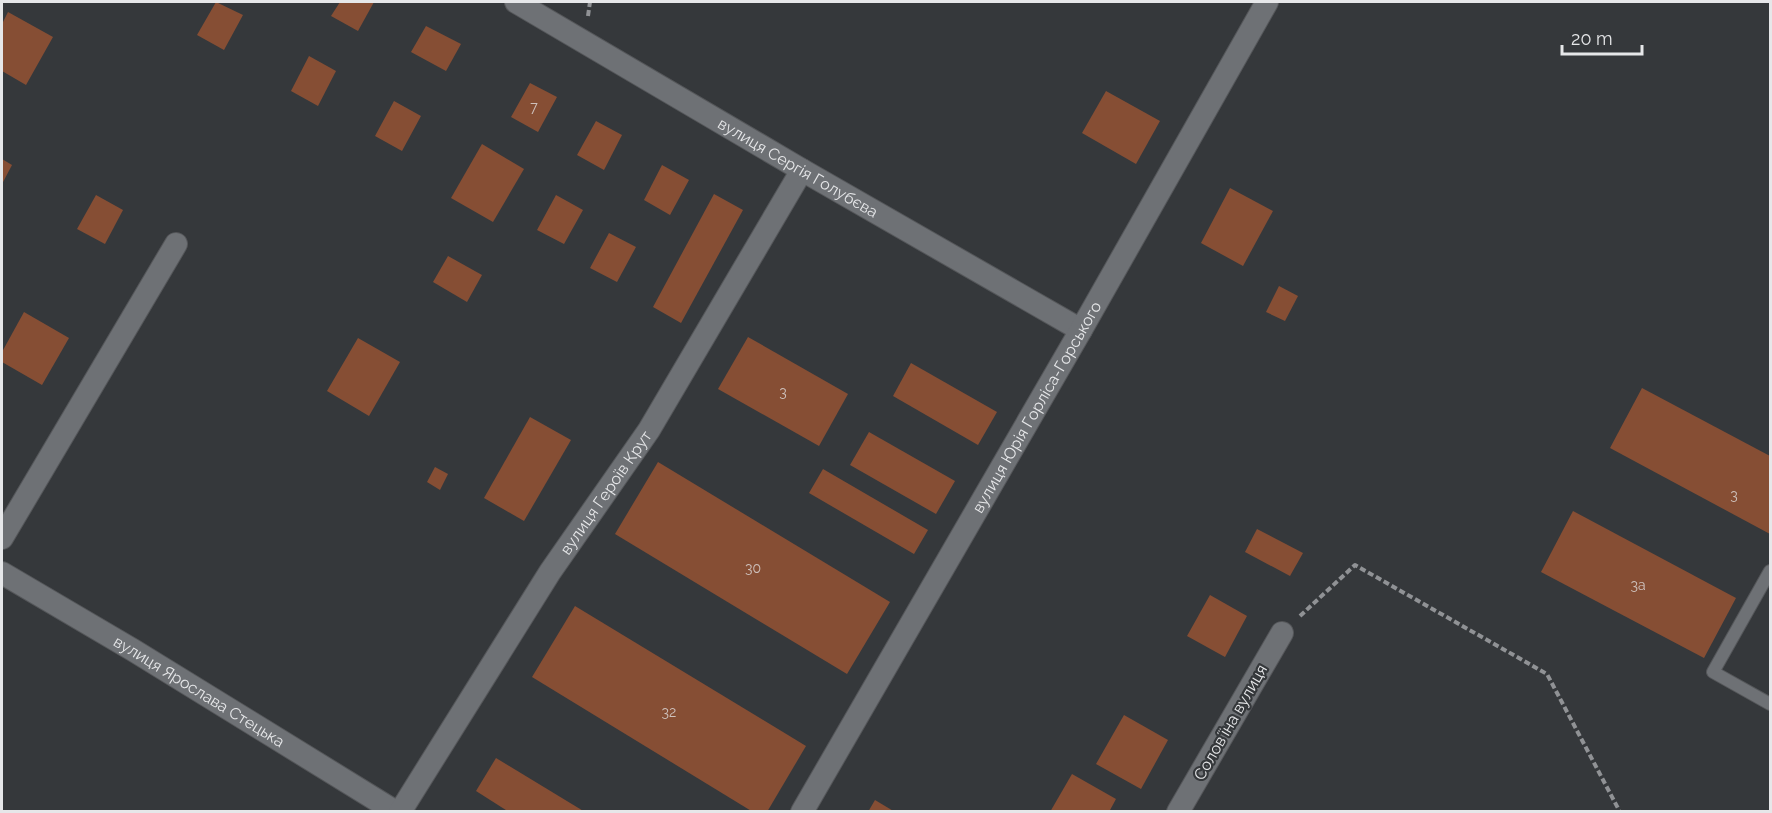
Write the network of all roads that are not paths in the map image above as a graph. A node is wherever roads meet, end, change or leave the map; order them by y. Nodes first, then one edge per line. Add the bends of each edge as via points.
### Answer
1 (516, 2) edge
2 (1267, 2) edge
3 (802, 170) junction
4 (176, 244) dead end
5 (1081, 330) junction
6 (2, 538) edge
7 (1770, 572) edge
8 (2, 573) edge
9 (1282, 633) road end
10 (1770, 704) edge
11 (396, 812) edge
12 (400, 812) edge
13 (802, 812) edge
14 (1178, 812) edge

1 - 3 street, вулиця Сергія Голубєва
2 - 5 street, вулиця Юрія Горліса-Горського
3 - 5 street, вулиця Сергія Голубєва
3 - 12 street, вулиця Героїв Крут via 649,430 550,572
4 - 6 street
5 - 13 street, вулиця Юрія Горліса-Горського
7 - 10 lane via 1713,672
8 - 11 street, вулиця Ярослава Стецька
9 - 14 street, Соловʼїна вулиця

